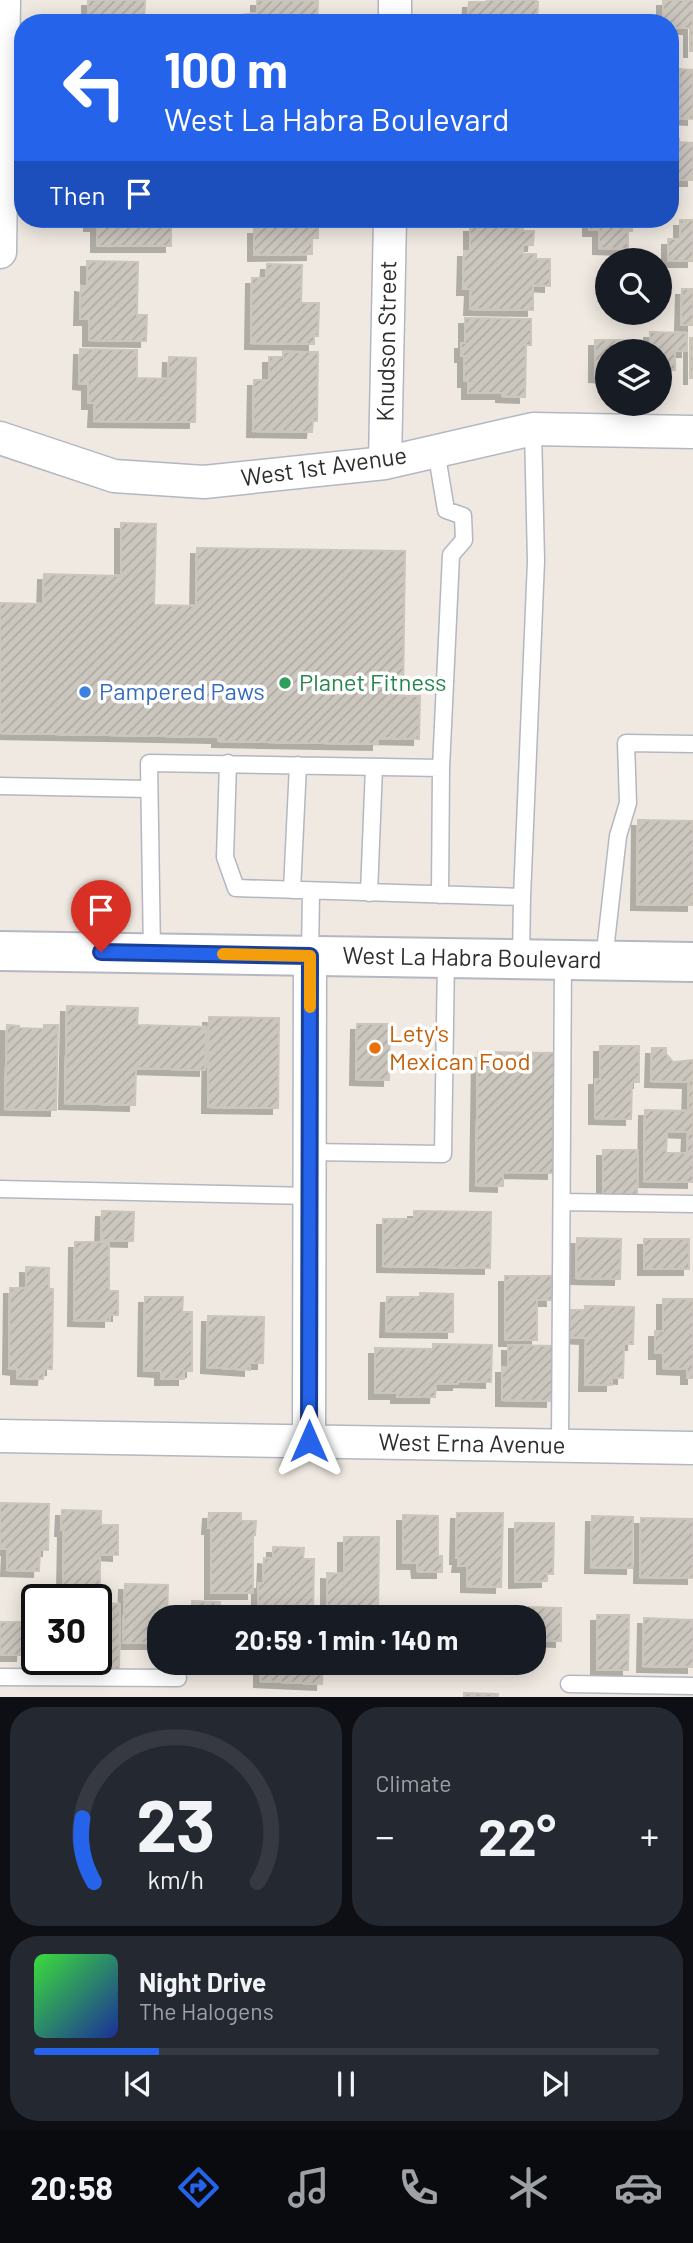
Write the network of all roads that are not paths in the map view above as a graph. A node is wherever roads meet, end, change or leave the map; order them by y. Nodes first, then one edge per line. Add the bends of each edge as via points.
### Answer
1 (4, 0) edge
2 (390, 228) edge
3 (0, 252) edge
4 (533, 429) junction
5 (693, 432) edge
6 (0, 438) edge
7 (436, 450) junction
8 (385, 463) junction
9 (693, 744) edge
10 (228, 764) junction
11 (298, 765) junction
12 (374, 766) junction
13 (441, 768) junction
14 (0, 786) edge
15 (148, 789) junction
16 (292, 890) junction
17 (312, 891) junction
18 (369, 893) junction
19 (440, 895) junction
20 (522, 897) junction
21 (0, 951) edge
22 (152, 953) junction
23 (310, 956) junction
24 (446, 958) junction
25 (521, 959) junction
26 (563, 960) junction
27 (604, 960) junction
28 (693, 962) edge
29 (310, 1152) junction
30 (0, 1189) edge
31 (310, 1196) junction
32 (562, 1202) junction
33 (693, 1204) edge
34 (0, 1436) edge
35 (309, 1441) junction
36 (560, 1446) junction
37 (693, 1448) edge
38 (0, 1677) edge
39 (178, 1678) dead end
40 (569, 1684) dead end
41 (693, 1686) edge

1 - 3 street
2 - 8 street, Knudson Street
4 - 5 street, West 1st Avenue
4 - 7 street, West 1st Avenue
4 - 20 lane via 536,561
6 - 8 street, West 1st Avenue via 114,476 204,482
7 - 8 street, West 1st Avenue
7 - 13 lane via 446,510 463,516 464,540 451,555
9 - 27 lane via 626,743 628,803 618,836
10 - 11 lane
10 - 15 lane via 149,763
10 - 16 lane via 225,857 236,888
11 - 12 lane
11 - 16 lane
12 - 13 lane
12 - 18 lane
13 - 19 lane
14 - 15 lane
15 - 22 lane
16 - 17 lane
17 - 18 lane
17 - 23 lane
18 - 19 lane
19 - 20 lane
20 - 25 lane
21 - 22 main road, West La Habra Boulevard
22 - 23 main road, West La Habra Boulevard
23 - 24 main road, West La Habra Boulevard
23 - 29 street
24 - 25 main road, West La Habra Boulevard
24 - 29 lane via 443,1154
25 - 26 main road, West La Habra Boulevard
26 - 27 main road, West La Habra Boulevard
26 - 32 lane
27 - 28 main road, West La Habra Boulevard
29 - 31 street
30 - 31 lane
31 - 35 street
32 - 33 lane
32 - 36 lane
34 - 35 street, West Erna Avenue
35 - 36 street, West Erna Avenue
36 - 37 street, West Erna Avenue
38 - 39 lane
40 - 41 lane

